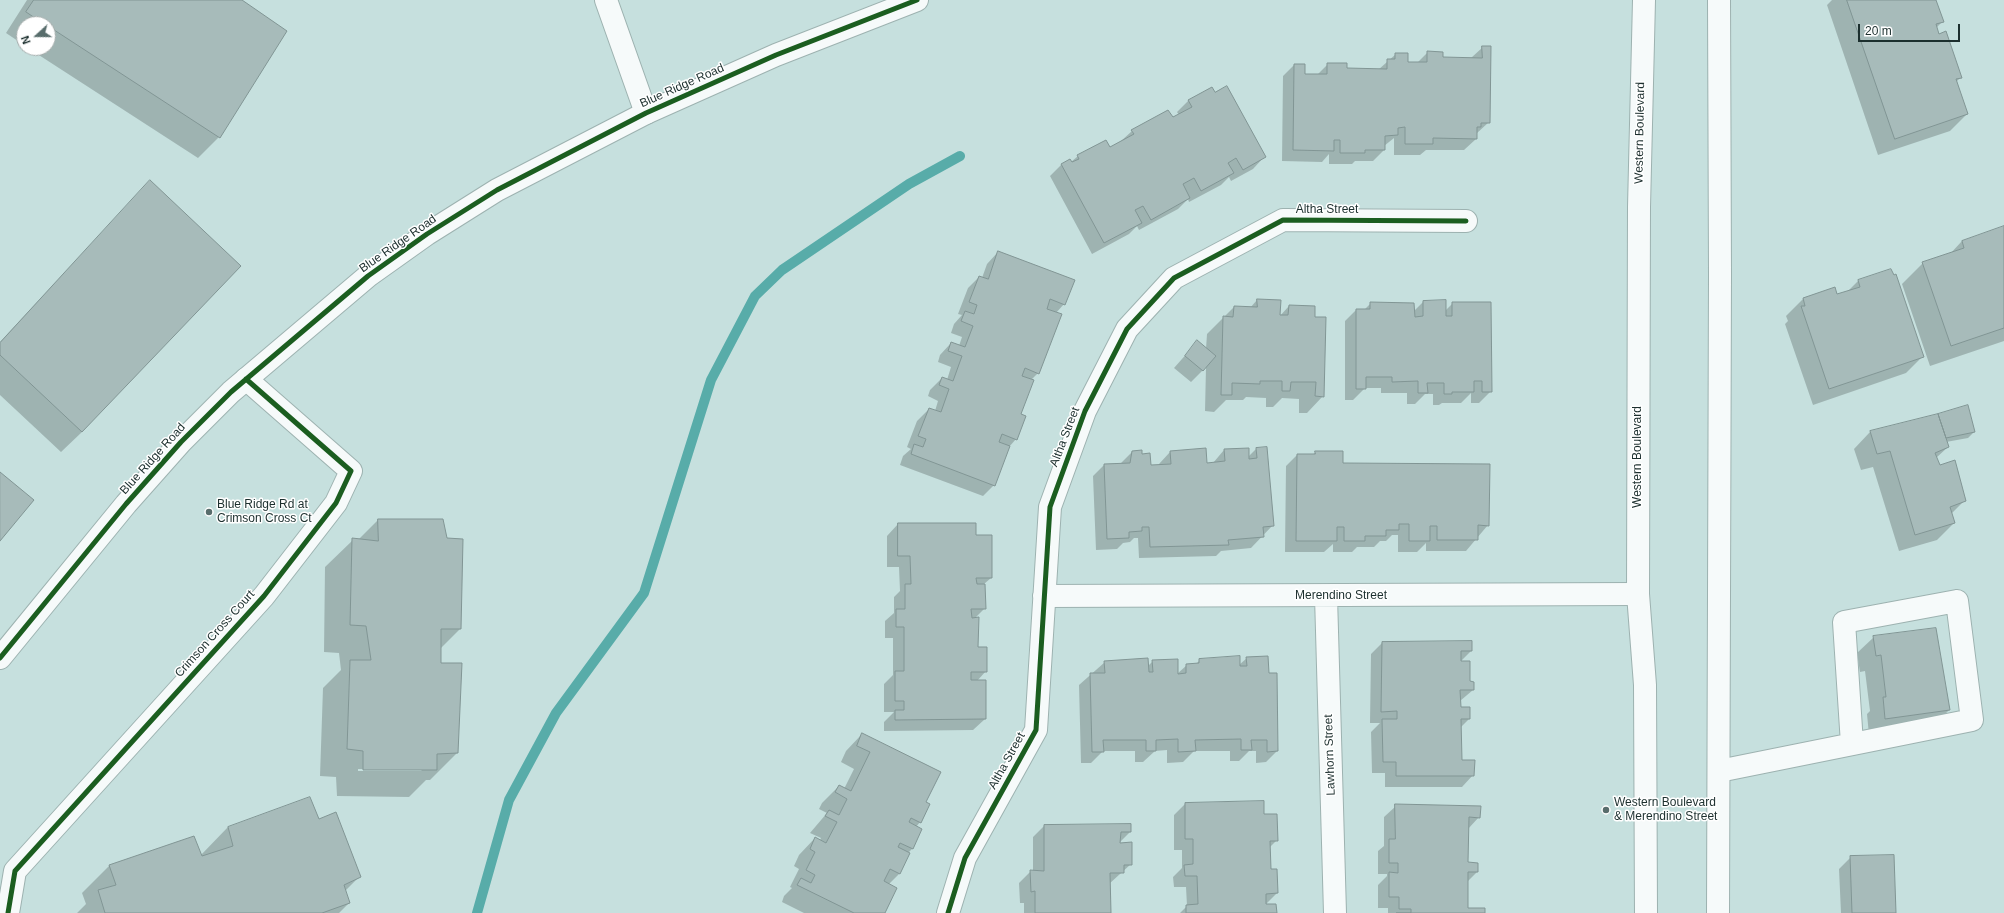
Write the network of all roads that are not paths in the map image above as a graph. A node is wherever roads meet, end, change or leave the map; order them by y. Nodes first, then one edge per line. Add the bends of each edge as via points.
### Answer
1 (606, 0) edge
2 (917, 0) edge
3 (1644, 0) edge
4 (1719, 0) edge
5 (646, 113) junction
6 (1466, 221) dead end
7 (246, 379) junction
8 (1638, 594) junction
9 (1044, 596) junction
10 (1326, 596) junction
11 (0, 658) edge
12 (1852, 744) junction
13 (1719, 771) junction
14 (8, 913) edge
15 (948, 913) edge
16 (1335, 913) edge
17 (1646, 913) edge
18 (1718, 913) edge

1 - 5 main road
2 - 5 main road, Blue Ridge Road via 776,55
3 - 8 main road, Western Boulevard via 1638,207
4 - 13 main road
5 - 7 main road, Blue Ridge Road via 497,190 428,234 368,276
6 - 9 main road, Altha Street via 1283,220 1174,278 1127,330 1085,411 1050,507
7 - 11 main road, Blue Ridge Road via 181,442 131,498
7 - 14 main road, Crimson Cross Court via 351,471 336,503 264,596 15,871
8 - 10 main road, Merendino Street
8 - 17 main road, Western Boulevard via 1645,685
9 - 10 main road, Merendino Street
9 - 15 main road, Altha Street via 1036,730 965,858
10 - 16 main road, Lawhorn Street
12 - 12 main road via 1972,720 1957,601 1844,622
12 - 13 main road
13 - 18 main road

